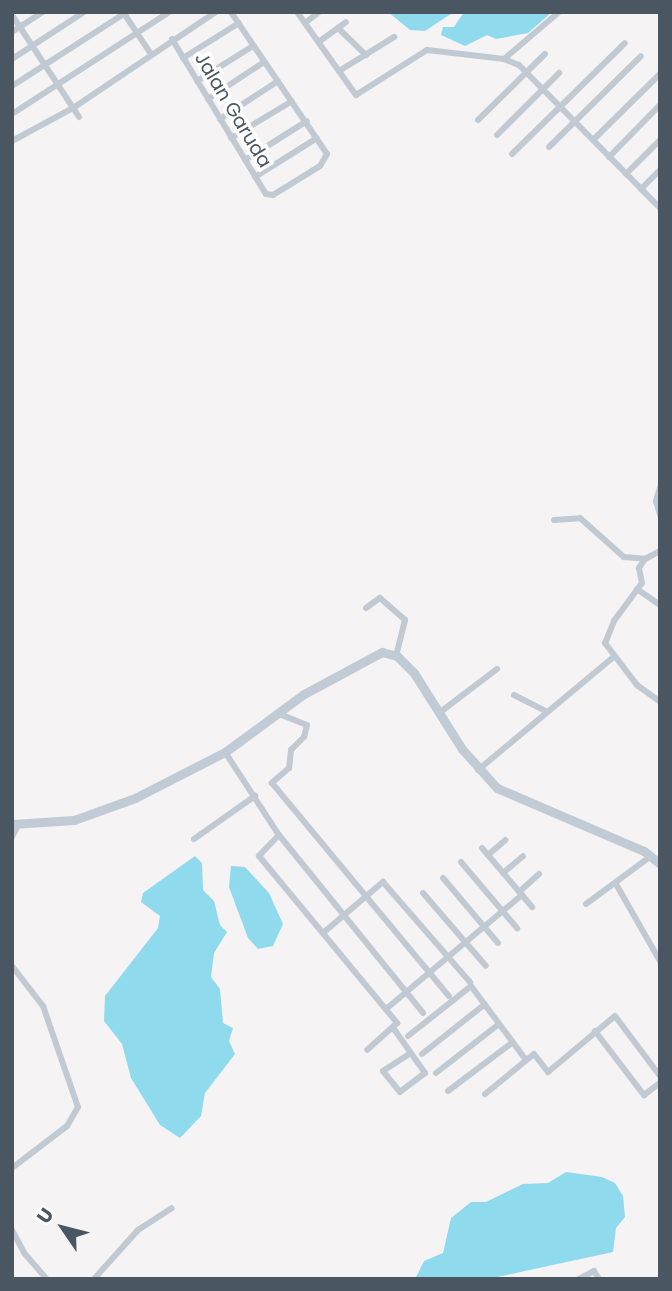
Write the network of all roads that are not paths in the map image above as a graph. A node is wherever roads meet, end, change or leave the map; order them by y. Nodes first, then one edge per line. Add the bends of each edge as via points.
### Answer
1 (43, 12) edge
2 (84, 12) edge
3 (169, 12) edge
4 (216, 12) edge
5 (232, 12) edge
6 (297, 12) edge
7 (318, 12) edge
8 (559, 12) edge
9 (125, 13) edge
10 (12, 15) edge
11 (346, 22) dead end
12 (239, 23) junction
13 (305, 23) junction
14 (20, 27) junction
15 (338, 28) junction
16 (12, 32) edge
17 (137, 33) junction
18 (394, 37) dead end
19 (172, 39) junction
20 (320, 41) junction
21 (625, 43) dead end
22 (253, 46) junction
23 (33, 47) junction
24 (151, 54) junction
25 (545, 54) dead end
26 (366, 55) junction
27 (641, 56) dead end
28 (506, 57) junction
29 (183, 58) junction
30 (12, 59) edge
31 (264, 62) junction
32 (46, 65) junction
33 (339, 71) junction
34 (527, 73) junction
35 (559, 73) dead end
36 (660, 74) edge
37 (197, 81) junction
38 (278, 81) junction
39 (60, 84) junction
40 (12, 86) edge
41 (543, 89) junction
42 (208, 99) junction
43 (292, 101) junction
44 (559, 106) junction
45 (660, 106) edge
46 (73, 108) junction
47 (12, 114) edge
48 (79, 117) dead end
49 (220, 119) junction
50 (478, 120) dead end
51 (307, 121) junction
52 (575, 122) junction
53 (497, 135) dead end
54 (231, 138) junction
55 (317, 138) junction
56 (593, 140) junction
57 (660, 140) edge
58 (12, 141) edge
59 (549, 147) dead end
60 (512, 154) dead end
61 (609, 157) junction
62 (245, 160) junction
63 (660, 170) edge
64 (626, 174) junction
65 (255, 177) junction
66 (641, 189) junction
67 (659, 207) edge
68 (660, 487) edge
69 (660, 515) edge
70 (554, 520) dead end
71 (660, 551) edge
72 (645, 559) junction
73 (637, 589) junction
74 (659, 602) edge
75 (366, 608) dead end
76 (396, 656) junction
77 (615, 656) junction
78 (497, 669) dead end
79 (514, 695) dead end
80 (660, 702) edge
81 (544, 710) junction
82 (277, 713) junction
83 (439, 713) junction
84 (225, 752) junction
85 (478, 770) junction
86 (255, 796) junction
87 (15, 825) edge
88 (279, 835) junction
89 (12, 837) edge
90 (194, 839) dead end
91 (505, 840) dead end
92 (482, 848) dead end
93 (488, 855) junction
94 (523, 856) dead end
95 (651, 856) junction
96 (461, 862) dead end
97 (660, 864) edge
98 (503, 873) junction
99 (539, 874) dead end
100 (443, 878) dead end
101 (616, 884) junction
102 (423, 893) dead end
103 (520, 893) junction
104 (367, 896) junction
105 (586, 904) dead end
106 (532, 908) dead end
107 (503, 911) junction
108 (343, 917) junction
109 (485, 927) junction
110 (517, 928) dead end
111 (323, 933) junction
112 (466, 943) junction
113 (498, 943) dead end
114 (448, 958) junction
115 (660, 961) edge
116 (12, 967) edge
117 (486, 967) dead end
118 (431, 975) junction
119 (470, 982) dead end
120 (407, 993) junction
121 (449, 996) dead end
122 (485, 1004) junction
123 (386, 1009) junction
124 (423, 1013) dead end
125 (499, 1024) junction
126 (394, 1029) junction
127 (595, 1031) junction
128 (408, 1036) dead end
129 (513, 1042) junction
130 (367, 1050) dead end
131 (411, 1053) junction
132 (422, 1054) dead end
133 (526, 1060) junction
134 (436, 1073) dead end
135 (660, 1076) edge
136 (660, 1083) edge
137 (448, 1091) dead end
138 (485, 1094) dead end
139 (12, 1168) edge
140 (172, 1208) dead end
141 (12, 1230) edge
142 (47, 1279) edge
143 (94, 1279) edge
144 (579, 1279) edge
145 (599, 1279) edge

1 - 14 street
2 - 23 street
3 - 17 street
4 - 19 street
5 - 12 street
6 - 13 street
7 - 13 street
8 - 28 street
9 - 17 street
9 - 32 street
10 - 14 street
11 - 15 street
12 - 22 street
12 - 29 street
13 - 20 street
14 - 16 street
14 - 23 street
15 - 20 street
15 - 26 street
17 - 24 street
17 - 39 street
18 - 26 street
19 - 24 street
19 - 29 street, Jalan Garuda
20 - 33 street
21 - 44 street
22 - 31 street
22 - 37 street
23 - 30 street
23 - 32 street
24 - 46 street
25 - 34 street
26 - 33 street
27 - 52 street
28 - 33 street via 427,50 356,95
28 - 34 street
29 - 37 street, Jalan Garuda
31 - 38 street
31 - 42 street
32 - 39 street
32 - 40 street
34 - 41 street
34 - 50 street
35 - 41 street
36 - 56 street
37 - 42 street, Jalan Garuda
38 - 43 street
38 - 49 street
39 - 46 street
39 - 47 street
41 - 44 street
41 - 53 street
42 - 49 street, Jalan Garuda
43 - 51 street
43 - 54 street
44 - 52 street
44 - 60 street
45 - 61 street
46 - 48 street
46 - 58 street
49 - 54 street, Jalan Garuda
51 - 55 street
51 - 62 street
52 - 56 street
52 - 59 street
54 - 62 street, Jalan Garuda
55 - 65 street
55 - 65 street, Jalan Garuda via 326,162 269,195
56 - 61 street
57 - 64 street
61 - 64 street
62 - 65 street, Jalan Garuda
63 - 66 street
64 - 66 street
66 - 67 street
68 - 69 street via 656,501
70 - 72 street via 580,518 615,553
71 - 72 street
72 - 73 street
73 - 74 street
73 - 77 street via 607,633 606,646
75 - 76 street via 380,598 405,620
76 - 82 street via 371,655
76 - 83 street via 414,674
77 - 80 street via 637,685
77 - 81 street
78 - 83 street
79 - 81 street
81 - 85 street
82 - 84 street
82 - 104 street via 307,726 304,737 291,750 289,768 272,783
83 - 85 street
84 - 86 street
84 - 87 street via 92,815 55,824
85 - 95 street via 505,793
86 - 88 street
86 - 90 street
87 - 89 street
88 - 108 street
88 - 111 street via 259,856
91 - 93 street
92 - 93 street
93 - 98 street
94 - 98 street
95 - 97 street
95 - 101 street
96 - 107 street
98 - 103 street
99 - 103 street
100 - 109 street
101 - 105 street
101 - 115 street
102 - 112 street
103 - 106 street
103 - 107 street
104 - 108 street
104 - 114 street via 383,882
104 - 118 street
107 - 109 street
107 - 110 street
108 - 111 street
108 - 120 street
109 - 112 street
109 - 113 street
111 - 123 street
112 - 114 street
112 - 117 street
114 - 118 street
114 - 119 street
116 - 139 street via 43,1006 78,1107 67,1126
118 - 120 street
118 - 121 street
120 - 123 street
120 - 124 street
122 - 125 street
122 - 128 street via 471,986
122 - 132 street
123 - 126 street via 397,1023
125 - 129 street
125 - 134 street
126 - 130 street
126 - 131 street
127 - 133 street via 548,1072 534,1054
127 - 135 street via 615,1016
127 - 136 street via 644,1095
129 - 133 street
129 - 137 street
131 - 131 street via 383,1071 400,1092 425,1073
133 - 138 street
140 - 143 street via 138,1230
141 - 142 street
144 - 145 street via 594,1271

